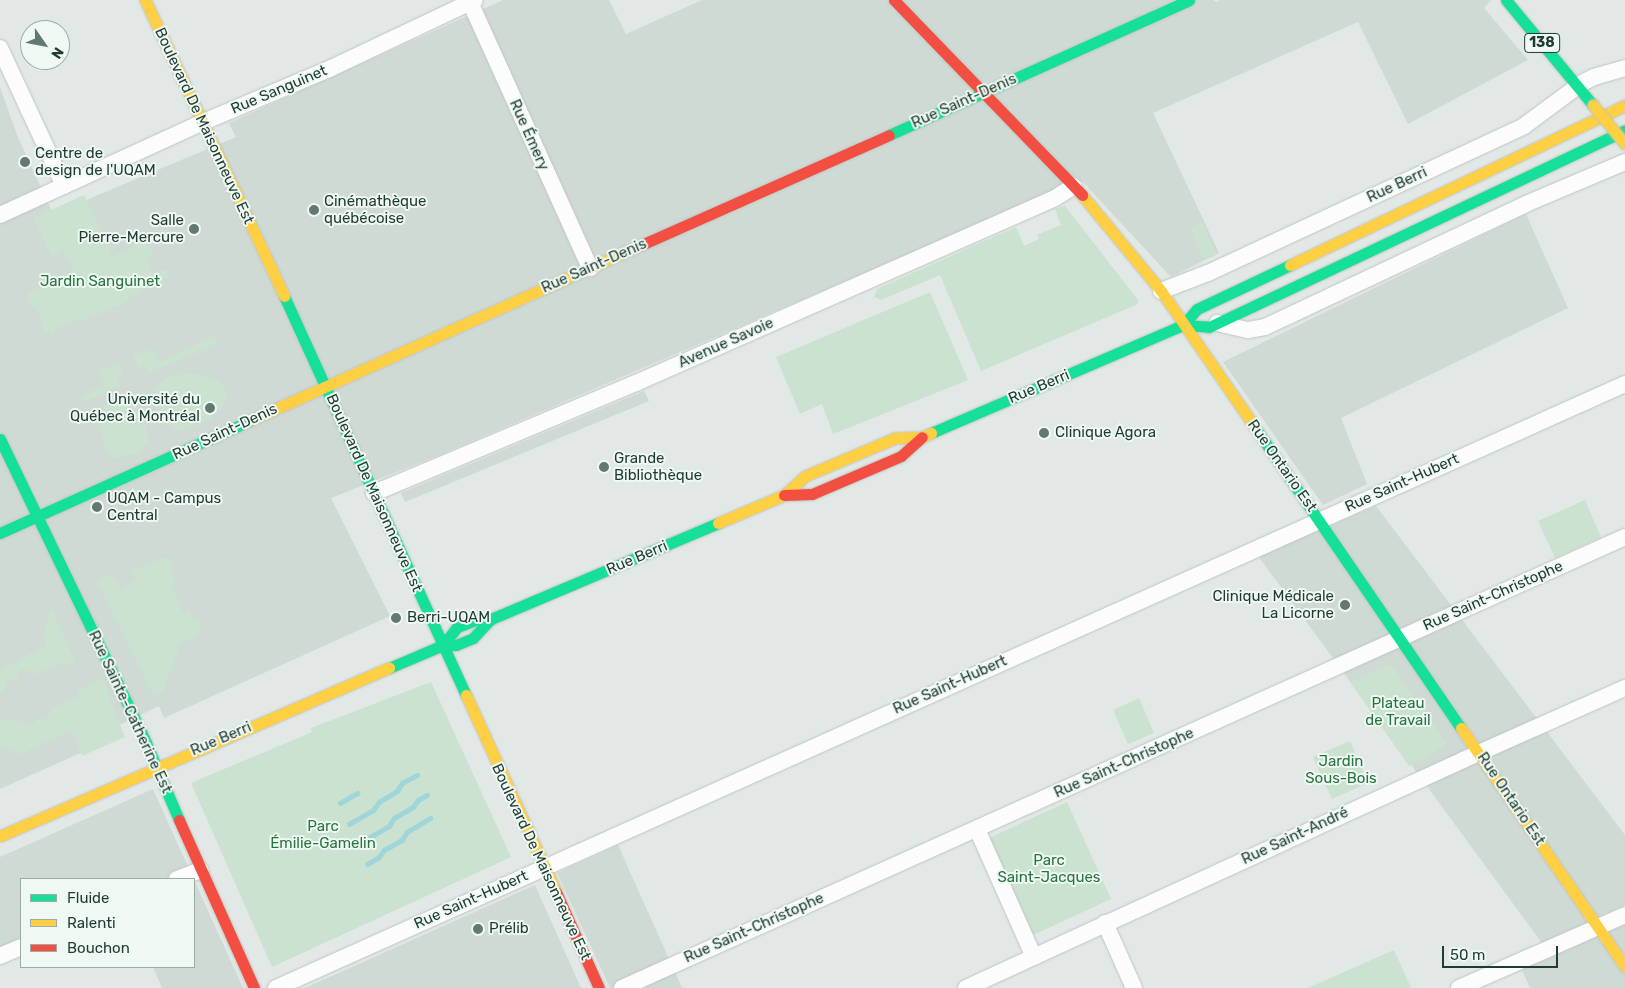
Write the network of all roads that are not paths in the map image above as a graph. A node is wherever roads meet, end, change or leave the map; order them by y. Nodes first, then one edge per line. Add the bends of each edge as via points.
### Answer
1 (145, 0) edge
2 (1188, 0) edge
3 (1506, 0) edge
4 (472, 1) edge
5 (905, 3) edge
6 (0, 48) edge
7 (1625, 68) edge
8 (1577, 86) junction
9 (984, 92) junction
10 (1625, 105) edge
11 (201, 123) junction
12 (1625, 130) edge
13 (1625, 144) edge
14 (1625, 162) edge
15 (64, 186) junction
16 (1074, 186) junction
17 (0, 215) edge
18 (590, 268) junction
19 (1161, 292) junction
20 (1217, 323) junction
21 (1183, 325) junction
22 (1625, 384) edge
23 (326, 386) junction
24 (922, 436) junction
25 (0, 439) edge
26 (374, 493) junction
27 (784, 495) junction
28 (38, 517) junction
29 (1319, 520) junction
30 (0, 533) edge
31 (1625, 537) edge
32 (491, 620) junction
33 (1399, 639) junction
34 (442, 645) junction
35 (1625, 688) edge
36 (1480, 753) junction
37 (157, 767) junction
38 (976, 829) junction
39 (0, 836) edge
40 (543, 868) junction
41 (200, 870) junction
42 (180, 878) edge
43 (1625, 915) edge
44 (1105, 923) junction
45 (1598, 927) junction
46 (20, 947) edge
47 (0, 956) edge
48 (1034, 957) junction
49 (1625, 966) edge
50 (254, 988) edge
51 (276, 988) edge
52 (599, 988) edge
53 (622, 988) edge
54 (966, 988) edge
55 (1134, 988) edge
56 (1459, 988) edge

1 - 11 street, Boulevard De Maisonneuve Est
2 - 9 street, Rue Saint-Denis
3 - 8 street, 138
4 - 11 street, Rue Sanguinet via 329,69
4 - 18 street, Rue Émery
5 - 9 street, Rue Ontario Est
6 - 15 street
7 - 8 street, Rue Berri
8 - 13 street, 138, bridge
8 - 19 street, Rue Berri via 1524,126
9 - 16 street, Rue Ontario Est
9 - 18 street, Rue Saint-Denis
10 - 21 street, Rue Berri via 1202,306
11 - 15 street, Rue Sanguinet
11 - 23 street, Boulevard De Maisonneuve Est
12 - 20 street, Rue Berri
14 - 20 street, Rue Berri via 1535,200 1265,328 1248,330
15 - 17 street, Rue Sanguinet
16 - 19 street, Rue Ontario Est
16 - 26 street, Avenue Savoie via 1054,198 636,383
18 - 23 street, Rue Saint-Denis
19 - 21 street, Rue Ontario Est
20 - 21 street, Rue Berri via 1209,327
21 - 24 street, Rue Berri
21 - 29 street, Rue Ontario Est
22 - 29 street, Rue Saint-Hubert
23 - 26 street, Boulevard De Maisonneuve Est
23 - 28 street, Rue Saint-Denis
24 - 27 street, Rue Berri via 895,438 805,476
24 - 27 street, Rue Berri via 901,456 812,494
25 - 28 street, Rue Sainte-Catherine Est
26 - 34 street, Boulevard De Maisonneuve Est
27 - 32 street, Rue Berri
28 - 30 street, Rue Saint-Denis
28 - 37 street, Rue Sainte-Catherine Est
29 - 33 street, Rue Ontario Est
29 - 40 street, Rue Saint-Hubert
31 - 33 street, Rue Saint-Christophe
32 - 34 street, Rue Berri via 473,638 456,645
32 - 34 street, Rue Berri via 478,619 457,627
33 - 36 street, Rue Ontario Est
33 - 38 street, Rue Saint-Christophe
34 - 37 street, Rue Berri
34 - 40 street, Boulevard De Maisonneuve Est
35 - 36 street, Rue Saint-André
36 - 44 street, Rue Saint-André
36 - 45 street, Rue Ontario Est
37 - 39 street, Rue Berri
37 - 41 street, Rue Sainte-Catherine Est
38 - 48 street
38 - 53 street, Rue Saint-Christophe
40 - 51 street, Rue Saint-Hubert
40 - 52 street, Boulevard De Maisonneuve Est
41 - 42 street
41 - 50 street, Rue Sainte-Catherine Est
43 - 45 street
44 - 48 street, Rue Saint-André
44 - 55 street
45 - 49 street, Rue Ontario Est
45 - 56 street
46 - 47 street
48 - 54 street, Rue Saint-André

